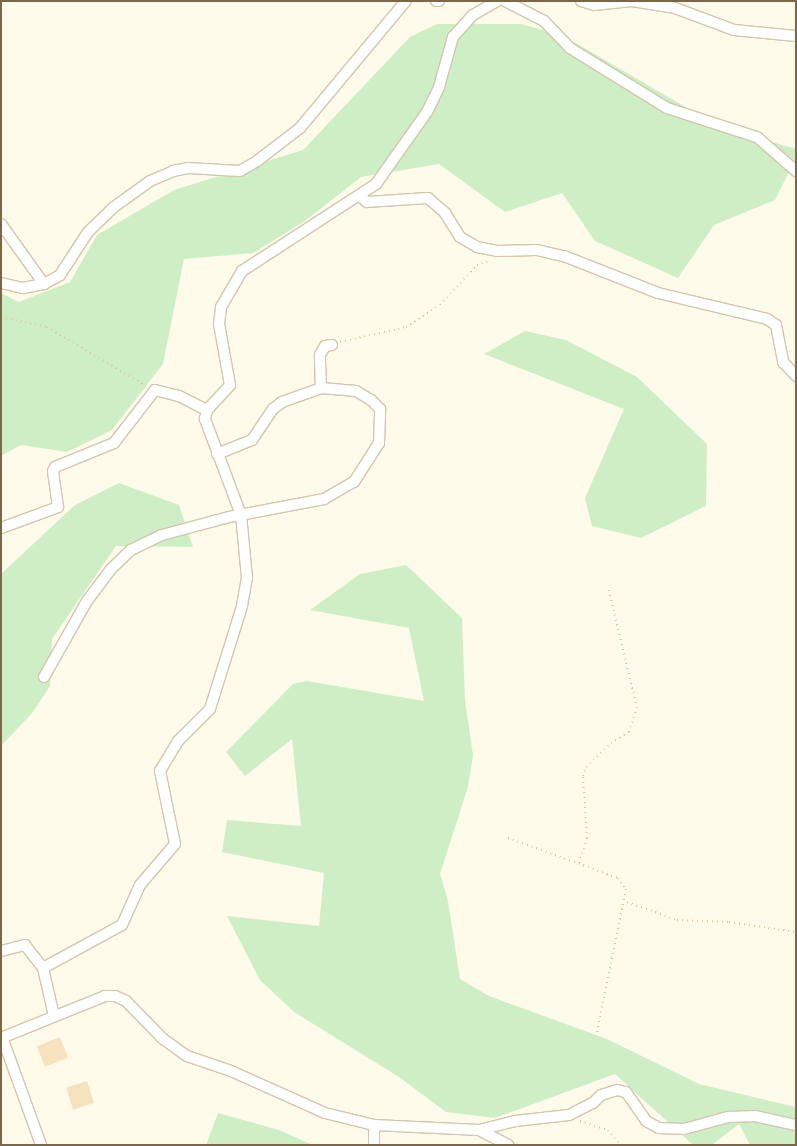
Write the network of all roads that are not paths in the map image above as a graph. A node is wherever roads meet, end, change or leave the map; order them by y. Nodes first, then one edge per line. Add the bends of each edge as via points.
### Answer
1 (406, 1) edge
2 (497, 1) edge
3 (505, 1) edge
4 (581, 1) edge
5 (632, 1) edge
6 (796, 36) edge
7 (796, 171) edge
8 (361, 197) junction
9 (1, 224) edge
10 (1, 283) edge
11 (44, 284) junction
12 (332, 345) road end
13 (796, 376) edge
14 (321, 388) junction
15 (207, 410) junction
16 (217, 454) junction
17 (241, 515) junction
18 (1, 528) edge
19 (44, 677) dead end
20 (1, 951) edge
21 (43, 968) junction
22 (54, 1016) junction
23 (2, 1038) edge
24 (374, 1125) junction
25 (796, 1126) edge
26 (478, 1130) junction
27 (41, 1145) edge
28 (374, 1145) edge
29 (508, 1145) edge

1 - 11 street via 300,128 240,171 188,168 150,181 114,207 88,232 60,275
2 - 8 street via 473,15 453,37 439,87 427,112 376,184
3 - 7 street via 544,21 570,48 667,108 757,136
4 - 5 street via 594,6
5 - 6 street via 674,8 734,30
8 - 13 street via 367,202 428,198 445,213 460,237 477,247 502,252 537,250 564,256 658,293 768,319 776,326 783,362
8 - 15 street via 242,271 220,307 219,324 230,385
9 - 11 street
10 - 11 street via 23,288
12 - 14 street via 325,346 320,354
14 - 16 street via 282,402 273,409 252,440
14 - 17 street via 356,391 371,400 380,410 379,443 354,482 345,490 304,506
15 - 16 street via 205,419
15 - 18 street via 179,396 155,390 114,443 55,467 58,507
16 - 17 street
17 - 19 street via 162,535 131,550 110,570 87,601
17 - 21 street via 247,578 235,631 210,709 178,741 160,771 175,844 140,885 122,925
20 - 21 street via 24,946
21 - 22 street
22 - 23 street
22 - 24 street via 105,996 115,996 126,1001 162,1038 186,1056 231,1071 325,1113
23 - 27 street
24 - 26 street
24 - 28 street
25 - 26 street via 755,1116 728,1117 684,1129 659,1128 646,1121 626,1092 617,1090 601,1095 593,1103 569,1115 515,1121
26 - 29 street

